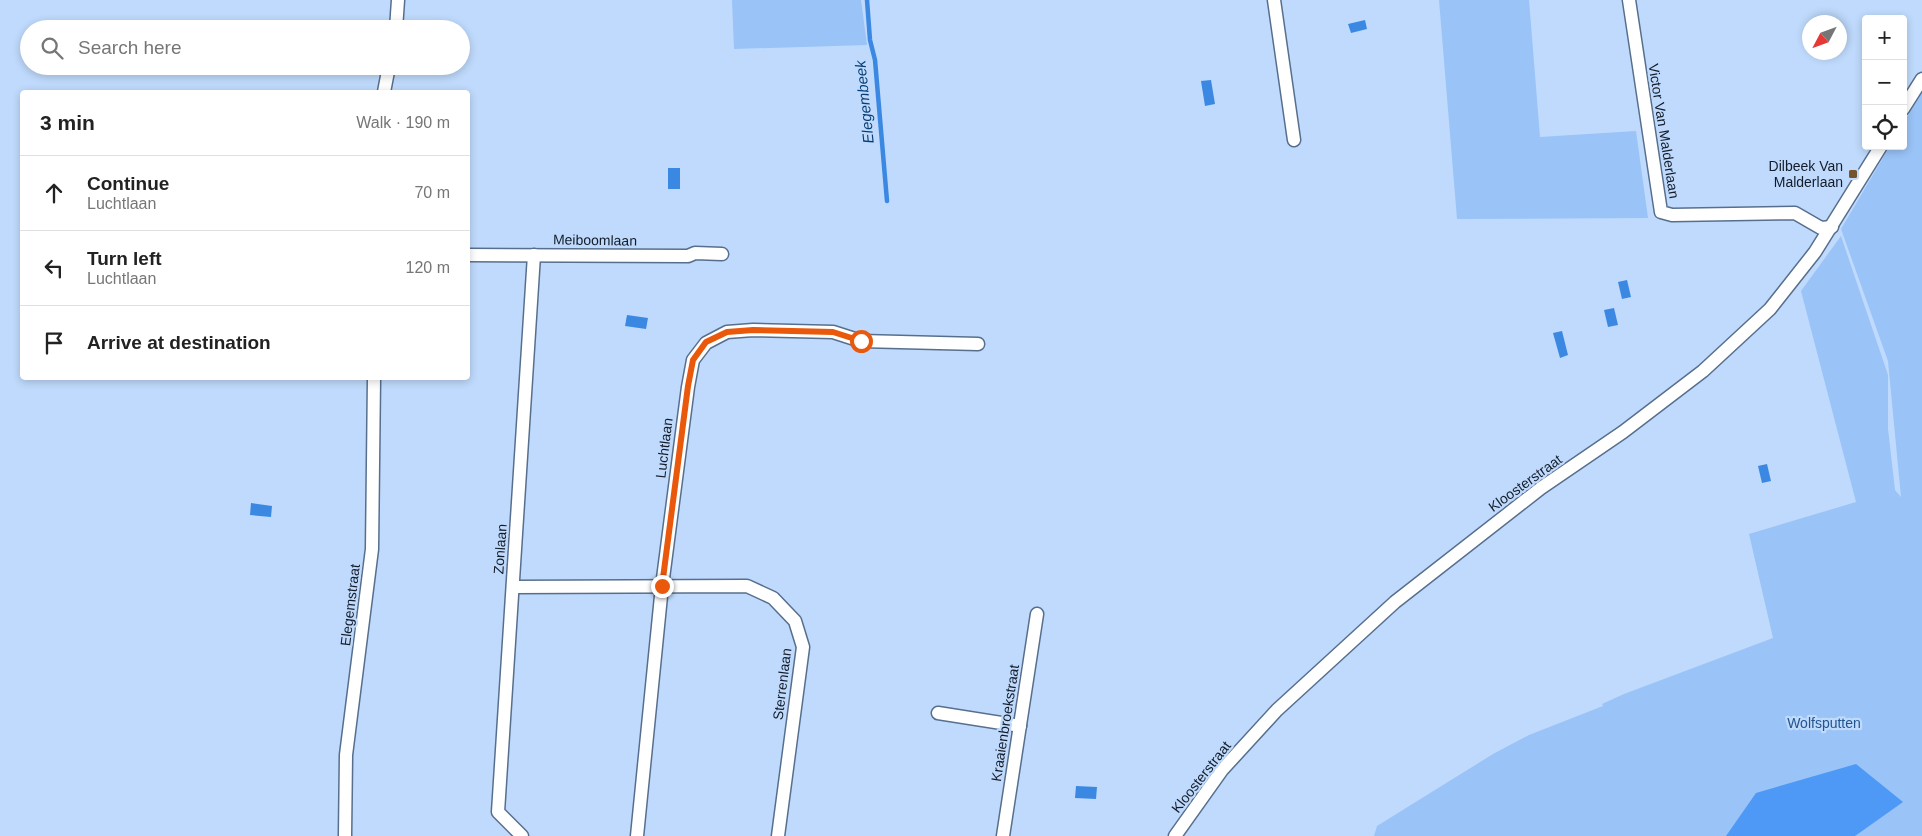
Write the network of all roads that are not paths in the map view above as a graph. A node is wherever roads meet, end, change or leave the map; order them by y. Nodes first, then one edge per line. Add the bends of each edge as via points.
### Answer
1 (398, 0) edge
2 (1274, 0) edge
3 (1630, 0) edge
4 (397, 20) edge
5 (387, 75) edge
6 (1922, 79) edge
7 (384, 90) edge
8 (1906, 105) edge
9 (1294, 140) dead end
10 (1879, 150) edge
11 (1832, 227) junction
12 (534, 254) junction
13 (722, 254) dead end
14 (470, 255) edge
15 (978, 344) dead end
16 (374, 380) edge
17 (662, 586) junction
18 (513, 587) junction
19 (1037, 614) dead end
20 (938, 713) dead end
21 (1020, 726) junction
22 (345, 836) edge
23 (522, 836) edge
24 (637, 836) edge
25 (778, 836) edge
26 (1003, 836) edge
27 (1175, 836) edge

1 - 4 street
2 - 9 street
3 - 11 street, Victor Van Malderlaan via 1661,212 1672,215 1795,213 1821,228
5 - 7 street
6 - 8 street
10 - 11 street, Kloosterstraat
11 - 27 street, Kloosterstraat via 1770,309 1703,371 1623,432 1541,488 1394,602 1277,710 1222,770
12 - 13 street, Meiboomlaan
12 - 14 street, Meiboomlaan
12 - 18 street, Zonlaan
15 - 17 street, Luchtlaan via 861,341 833,332 753,330 727,332 706,342 693,360 688,386
16 - 22 street, Elegemstraat via 372,549 346,755
17 - 18 street, Sterrenlaan
17 - 24 street, Luchtlaan
17 - 25 street, Sterrenlaan via 747,586 773,598 795,621 803,647
18 - 23 street, Zonlaan via 498,812
19 - 21 street, Kraaienbroekstraat
20 - 21 street
21 - 26 street, Kraaienbroekstraat

